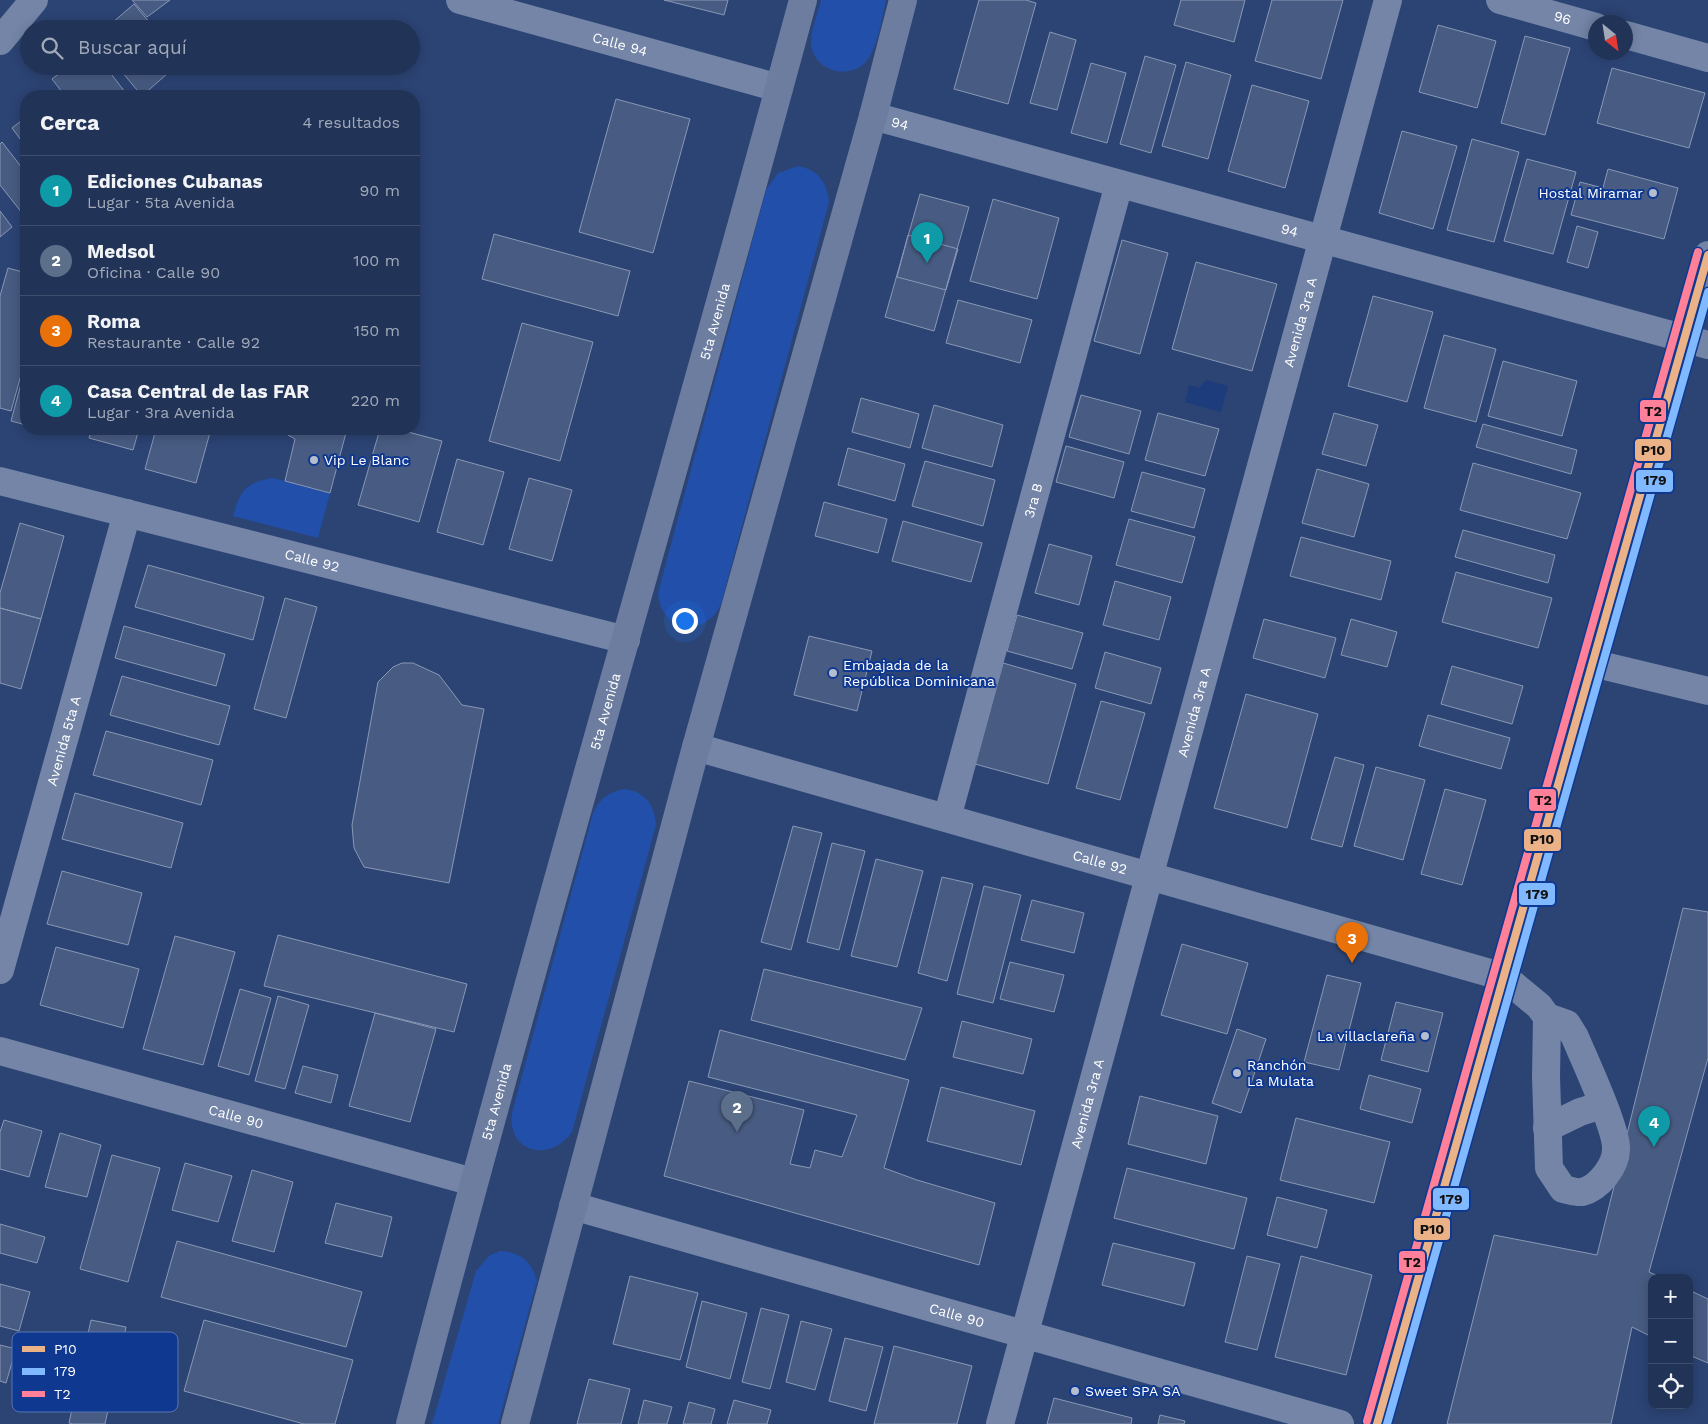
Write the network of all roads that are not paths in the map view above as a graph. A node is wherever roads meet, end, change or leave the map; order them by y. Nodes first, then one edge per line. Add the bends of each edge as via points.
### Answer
1 (34, 0) edge
2 (460, 0) edge
3 (803, 0) edge
4 (903, 0) edge
5 (1388, 0) edge
6 (1500, 0) edge
7 (1588, 25) edge
8 (1633, 37) edge
9 (0, 41) edge
10 (1708, 58) edge
11 (779, 88) junction
12 (873, 116) junction
13 (1119, 184) junction
14 (1323, 240) junction
15 (1708, 255) edge
16 (1696, 342) edge
17 (0, 481) edge
18 (127, 513) junction
19 (626, 640) junction
20 (1592, 663) junction
21 (1708, 692) edge
22 (696, 747) junction
23 (946, 818) junction
24 (1150, 876) junction
25 (0, 970) edge
26 (1504, 977) junction
27 (1547, 1017) junction
28 (0, 1051) edge
29 (1602, 1105) junction
30 (1547, 1128) junction
31 (473, 1182) junction
32 (573, 1206) junction
33 (1025, 1335) junction
34 (410, 1424) edge
35 (515, 1424) edge
36 (1000, 1424) edge
37 (1340, 1424) edge
38 (1377, 1424) edge

1 - 9 street
2 - 11 street, Calle 94
3 - 11 highway, 5ta Avenida
4 - 12 highway
5 - 14 street, Avenida 3ra A
6 - 7 street, 96
8 - 10 street
11 - 19 highway, 5ta Avenida
12 - 13 street, 94
12 - 22 highway
13 - 14 street, 94
13 - 23 street, 3ra B
14 - 16 street, 94
14 - 24 street, Avenida 3ra A
15 - 16 main road
16 - 20 main road
17 - 18 street, Calle 92
18 - 19 street, Calle 92
18 - 25 street, Avenida 5ta A
19 - 31 highway, 5ta Avenida
20 - 21 street
20 - 26 main road
22 - 23 street, Calle 92
22 - 32 highway
23 - 24 street, Calle 92
24 - 26 street, Calle 92
24 - 33 street, Avenida 3ra A
26 - 27 street via 1539,1006
26 - 38 main road
27 - 29 street via 1567,1024
27 - 30 street
28 - 31 street, Calle 90
29 - 30 street
29 - 30 street via 1616,1149 1608,1172 1597,1184 1582,1192 1563,1189 1549,1168
31 - 34 highway, 5ta Avenida
32 - 33 street, Calle 90
32 - 35 highway
33 - 36 street, Avenida 3ra A
33 - 37 street, Calle 90

